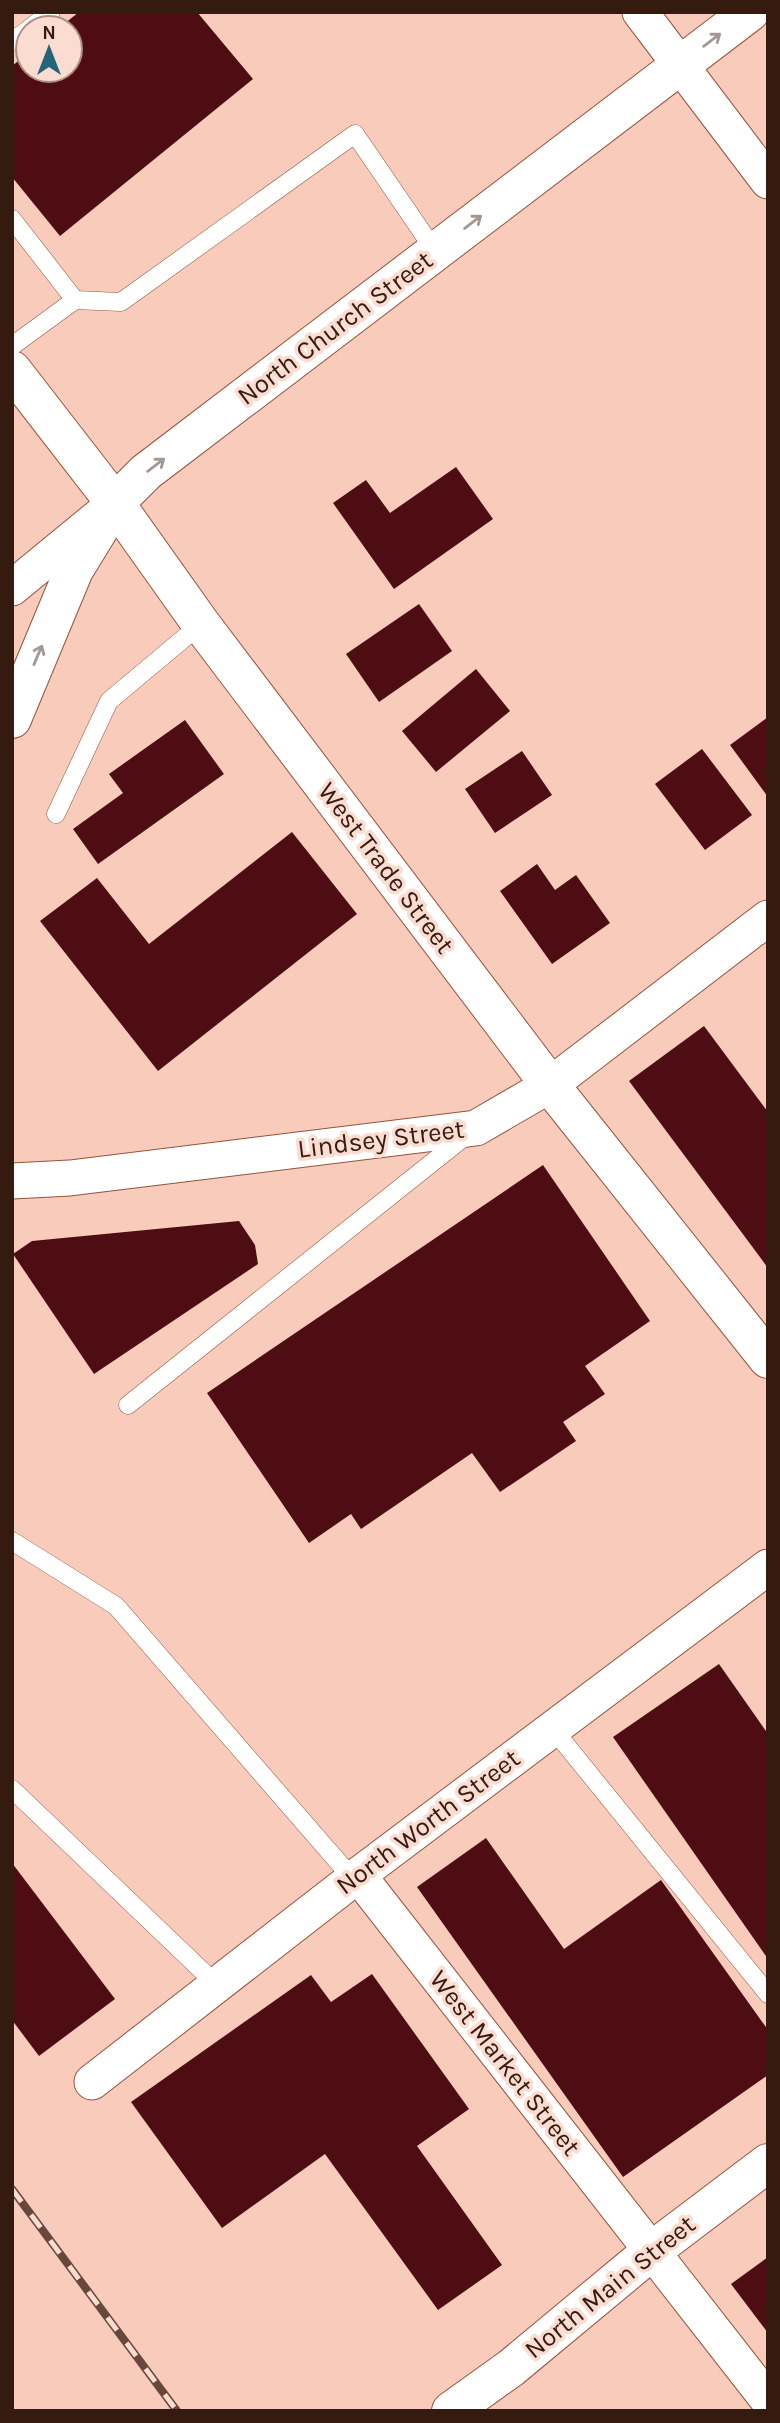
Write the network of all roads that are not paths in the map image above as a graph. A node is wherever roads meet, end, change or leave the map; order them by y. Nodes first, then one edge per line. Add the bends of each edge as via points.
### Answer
1 (640, 12) edge
2 (750, 12) edge
3 (680, 64) junction
4 (768, 181) edge
5 (12, 219) edge
6 (435, 251) junction
7 (75, 300) junction
8 (12, 346) edge
9 (12, 370) edge
10 (115, 503) junction
11 (12, 588) edge
12 (201, 624) junction
13 (12, 719) edge
14 (56, 814) dead end
15 (768, 918) edge
16 (551, 1086) junction
17 (476, 1128) junction
18 (12, 1181) edge
19 (768, 1359) edge
20 (128, 1405) dead end
21 (12, 1541) edge
22 (768, 1567) edge
23 (553, 1729) junction
24 (12, 1789) edge
25 (355, 1877) junction
26 (217, 1985) junction
27 (768, 1994) edge
28 (92, 2082) dead end
29 (768, 2163) edge
30 (653, 2250) junction
31 (768, 2400) edge
32 (451, 2411) edge

1 - 3 street
3 -> 2 street, North Church Street
3 - 4 street
6 -> 3 street, North Church Street
5 - 7 lane
6 - 7 lane via 355,134 121,302
10 -> 6 street, North Church Street via 146,472
7 - 8 lane
9 - 10 street, West Trade Street
10 - 11 street
10 - 12 street, West Trade Street
13 -> 10 street, North Church Street via 74,570
12 - 14 lane via 108,701
12 - 16 street, West Trade Street
15 - 16 street, Lindsey Street
16 - 17 street, Lindsey Street
16 - 19 street, West Trade Street
17 - 18 street, Lindsey Street via 70,1178
17 - 20 lane
21 - 25 lane via 116,1606
22 - 23 street, North Worth Street
23 - 25 street, North Worth Street
23 - 27 lane
24 - 26 lane
25 - 26 street, North Worth Street
25 - 30 street, West Market Street
26 - 28 street, North Worth Street
29 - 30 street, North Main Street
30 - 31 street, West Market Street
30 - 32 street, North Main Street via 511,2368

